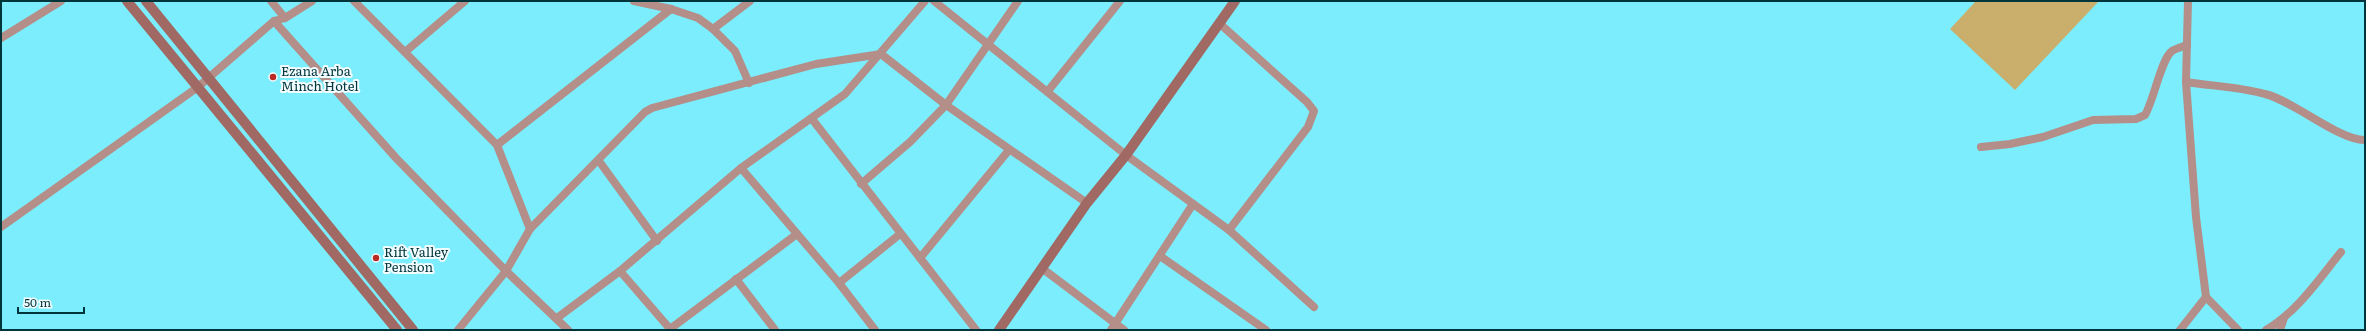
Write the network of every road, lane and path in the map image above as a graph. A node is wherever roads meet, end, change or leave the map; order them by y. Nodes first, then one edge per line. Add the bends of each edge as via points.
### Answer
1 (61, 1) edge
2 (128, 1) edge
3 (146, 1) edge
4 (271, 1) edge
5 (312, 1) edge
6 (354, 1) edge
7 (465, 1) edge
8 (634, 1) edge
9 (750, 1) edge
10 (926, 1) edge
11 (934, 1) edge
12 (1018, 1) edge
13 (1120, 1) edge
14 (1235, 1) edge
15 (2188, 1) edge
16 (670, 9) junction
17 (285, 18) junction
18 (274, 21) junction
19 (1219, 23) junction
20 (713, 29) junction
21 (1, 38) edge
22 (988, 43) junction
23 (2187, 45) junction
24 (406, 52) junction
25 (881, 54) junction
26 (208, 78) junction
27 (749, 82) junction
28 (2186, 82) junction
29 (198, 87) junction
30 (1048, 91) junction
31 (946, 105) junction
32 (812, 119) junction
33 (2365, 140) edge
34 (497, 145) junction
35 (1981, 147) dead end
36 (1009, 150) junction
37 (1126, 155) junction
38 (599, 160) junction
39 (741, 168) junction
40 (861, 184) junction
41 (1087, 204) junction
42 (1194, 204) junction
43 (1, 227) edge
44 (530, 229) junction
45 (1228, 230) junction
46 (798, 234) junction
47 (900, 234) junction
48 (657, 241) junction
49 (2341, 252) dead end
50 (1160, 256) junction
51 (920, 258) junction
52 (1043, 269) junction
53 (620, 271) junction
54 (506, 272) junction
55 (736, 279) junction
56 (839, 283) junction
57 (2206, 297) junction
58 (1314, 307) dead end
59 (557, 318) junction
60 (2284, 318) junction
61 (1113, 327) edge
62 (397, 330) edge
63 (413, 330) edge
64 (458, 330) edge
65 (568, 330) edge
66 (671, 330) edge
67 (775, 330) edge
68 (875, 330) edge
69 (976, 330) edge
70 (999, 330) edge
71 (1124, 330) edge
72 (1266, 330) edge
73 (2180, 330) edge
74 (2238, 330) edge
75 (2266, 330) edge
76 (2280, 330) edge

1 - 21 street
2 - 29 street
3 - 26 street
4 - 17 street
5 - 17 street
6 - 24 street
7 - 24 street
8 - 16 street
9 - 20 street
10 - 25 street
11 - 22 street
12 - 22 street
13 - 30 street
14 - 19 street
15 - 23 street
16 - 20 street via 698,18
16 - 34 street
17 - 18 street
18 - 26 street
18 - 54 street via 396,158
19 - 37 street
19 - 45 street via 1314,111 1308,127
20 - 27 street via 736,51
22 - 30 street
22 - 31 street
23 - 28 street
23 - 35 street via 2173,51 2165,60 2154,98 2145,115 2136,119 2093,120 2043,137
24 - 34 street
25 - 27 street via 816,64
25 - 31 street
25 - 32 street via 845,94
26 - 29 street
26 - 63 street
27 - 38 street via 652,108 645,112
28 - 33 street via 2266,94 2348,136
28 - 57 street via 2196,217
29 - 43 street
29 - 62 street
30 - 37 street
31 - 36 street
31 - 40 street via 910,142
32 - 39 street
32 - 40 street
34 - 44 street
36 - 41 street
36 - 51 street
37 - 41 street
37 - 42 street
38 - 44 street
38 - 48 street
39 - 46 street
39 - 48 street
40 - 47 street
41 - 52 street
42 - 45 street
42 - 50 street
44 - 54 street
45 - 58 street
46 - 55 street
46 - 56 street
47 - 51 street
47 - 56 street
48 - 53 street
49 - 60 street
50 - 61 street
50 - 72 street
51 - 69 street
52 - 61 street
52 - 70 street
53 - 59 street
53 - 66 street
54 - 59 street
54 - 64 street
55 - 66 street
55 - 67 street
56 - 68 street
57 - 73 street
57 - 74 street
59 - 65 street
60 - 75 street
60 - 76 street
61 - 71 street

